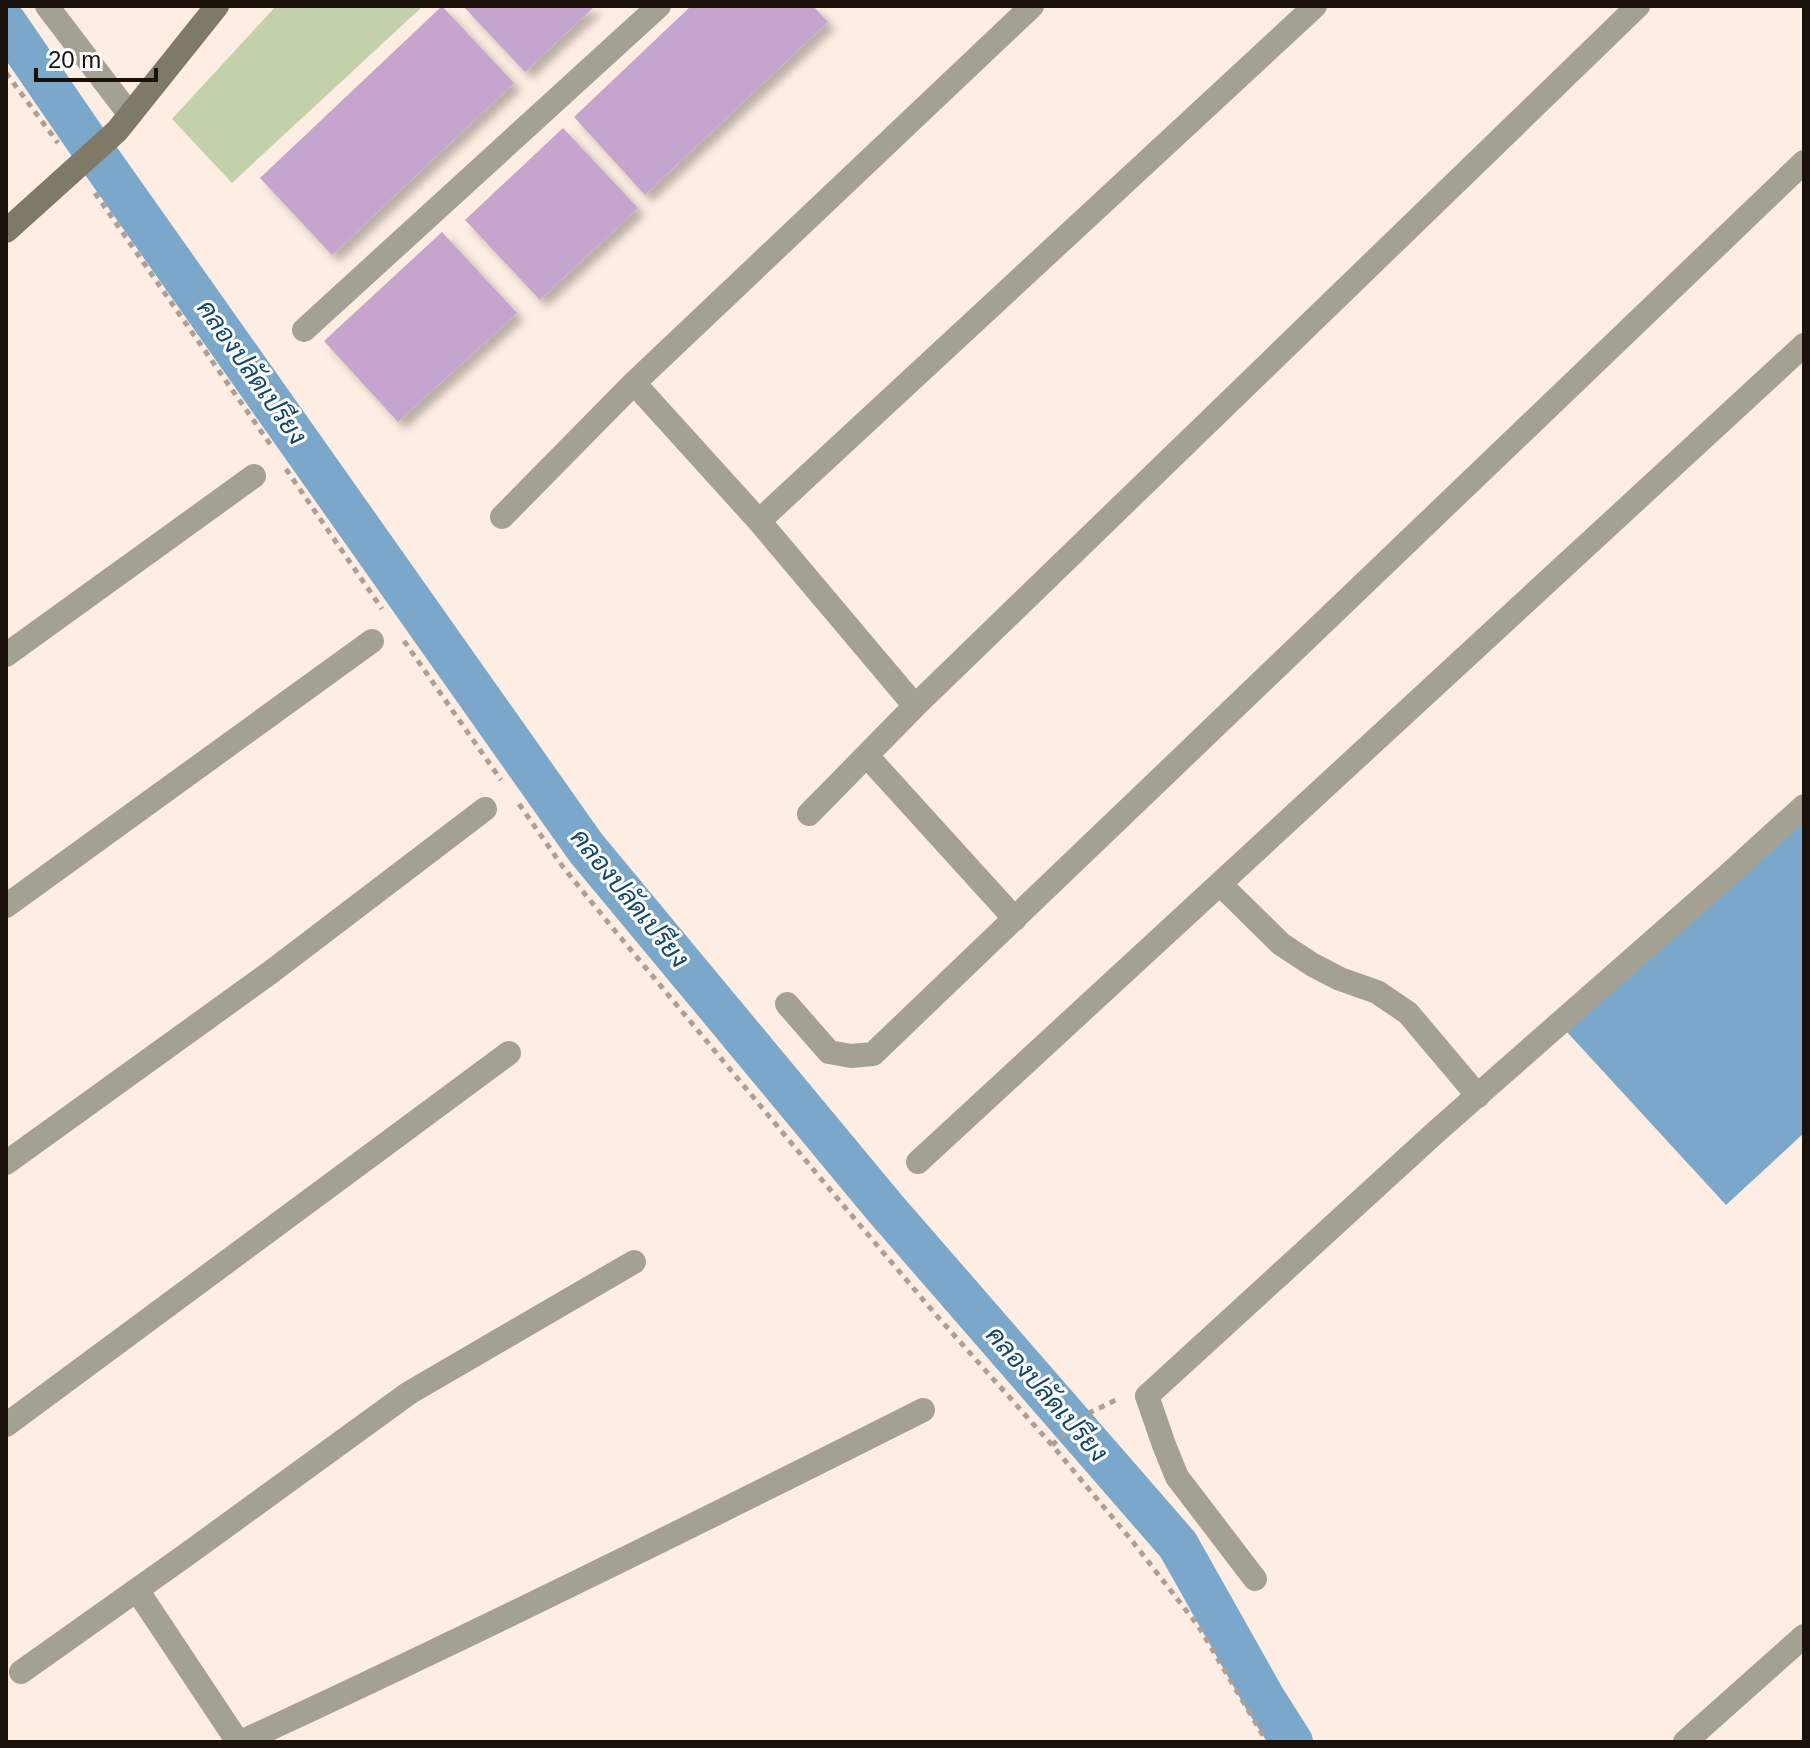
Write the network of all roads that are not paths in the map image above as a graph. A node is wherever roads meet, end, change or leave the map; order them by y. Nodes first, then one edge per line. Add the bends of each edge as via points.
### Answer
1 (47, 6) edge
2 (217, 6) edge
3 (659, 6) edge
4 (1032, 6) edge
5 (1315, 6) edge
6 (1638, 6) edge
7 (123, 123) junction
8 (1804, 162) edge
9 (14, 225) edge
10 (304, 330) dead end
11 (1804, 345) edge
12 (634, 383) junction
13 (254, 476) dead end
14 (502, 517) dead end
15 (759, 521) junction
16 (372, 641) dead end
17 (6, 655) edge
18 (915, 706) junction
19 (867, 756) junction
20 (1804, 806) edge
21 (485, 809) dead end
22 (809, 814) dead end
23 (1220, 884) junction
24 (6, 906) edge
25 (1015, 919) junction
26 (787, 1004) dead end
27 (509, 1053) dead end
28 (1478, 1096) junction
29 (918, 1162) dead end
30 (6, 1163) edge
31 (634, 1262) dead end
32 (923, 1410) dead end
33 (6, 1425) edge
34 (1255, 1579) dead end
35 (137, 1590) junction
36 (1804, 1636) edge
37 (21, 1672) dead end
38 (239, 1742) edge
39 (1685, 1742) edge

1 - 7 street
2 - 7 street
3 - 10 street
4 - 12 street
5 - 15 street
6 - 18 street
7 - 9 street
8 - 25 street
11 - 23 street
12 - 14 street
12 - 15 street
13 - 17 street
15 - 18 street
16 - 24 street
18 - 19 street
19 - 22 street
19 - 25 street
20 - 28 street
21 - 30 street
23 - 28 street via 1281,944 1408,1013
23 - 29 street
25 - 26 street via 873,1054 829,1052
27 - 33 street
28 - 34 street via 1147,1396 1177,1477
31 - 35 street via 409,1393
32 - 38 street via 407,1665
35 - 37 street
35 - 38 street
36 - 39 street

